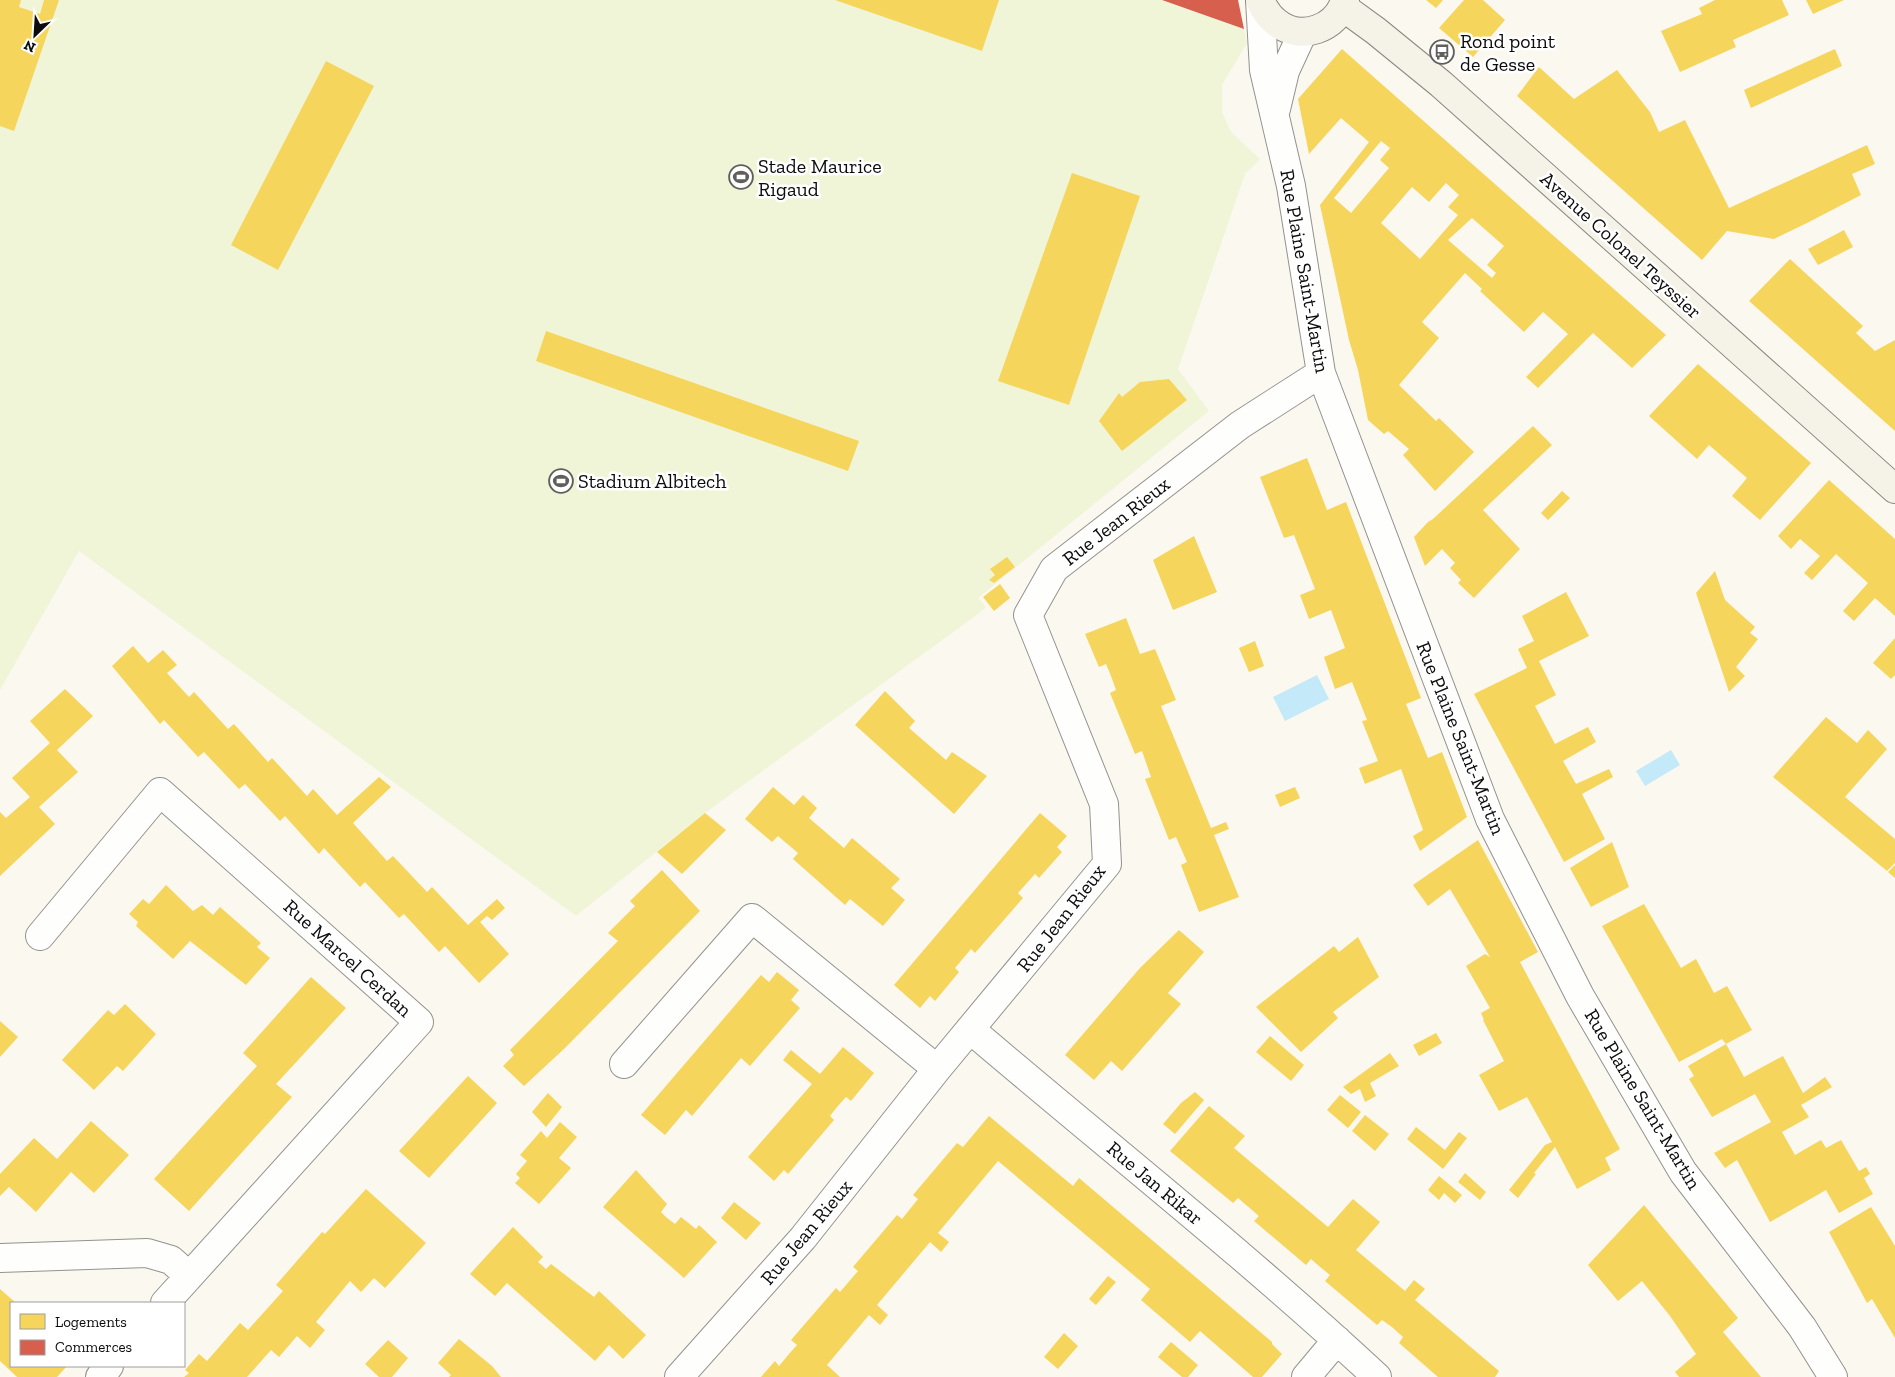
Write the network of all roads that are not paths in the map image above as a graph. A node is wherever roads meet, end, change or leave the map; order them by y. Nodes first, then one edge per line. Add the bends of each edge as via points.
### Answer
1 (1260, 0) edge
2 (1344, 3) edge
3 (1303, 32) junction
4 (1274, 116) junction
5 (1321, 373) junction
6 (1895, 489) edge
7 (40, 936) dead end
8 (970, 1029) junction
9 (624, 1064) dead end
10 (937, 1069) junction
11 (0, 1258) edge
12 (189, 1276) junction
13 (166, 1302) edge
14 (1337, 1340) junction
15 (109, 1367) edge
16 (100, 1377) edge
17 (679, 1377) edge
18 (1306, 1377) edge
19 (1377, 1377) edge
20 (1833, 1377) edge

1 - 3 main road via 1276,23 1289,30
1 - 4 street via 1264,70
2 - 3 main road via 1327,25
2 - 6 main road, Avenue Colonel Teyssier via 1441,84
3 - 4 street, Rue Plaine Saint-Martin via 1285,71
4 - 5 street, Rue Plaine Saint-Martin via 1291,186
5 - 8 street, Rue Jean Rieux via 1240,425 1054,569 1028,616 1104,804 1107,864
5 - 20 street, Rue Plaine Saint-Martin via 1490,819 1571,979 1683,1172 1802,1327
7 - 12 street, Rue Marcel Cerdan via 160,792 419,1022
8 - 10 street, Rue Jean Rieux
8 - 14 street, Rue Jan Rikar
9 - 10 street via 752,918
10 - 17 street, Rue Jean Rieux via 803,1238
11 - 12 street via 147,1253 171,1260
12 - 13 street, Rue Marcel Cerdan
14 - 18 street
14 - 19 street, Rue Jan Rikar
15 - 16 street

